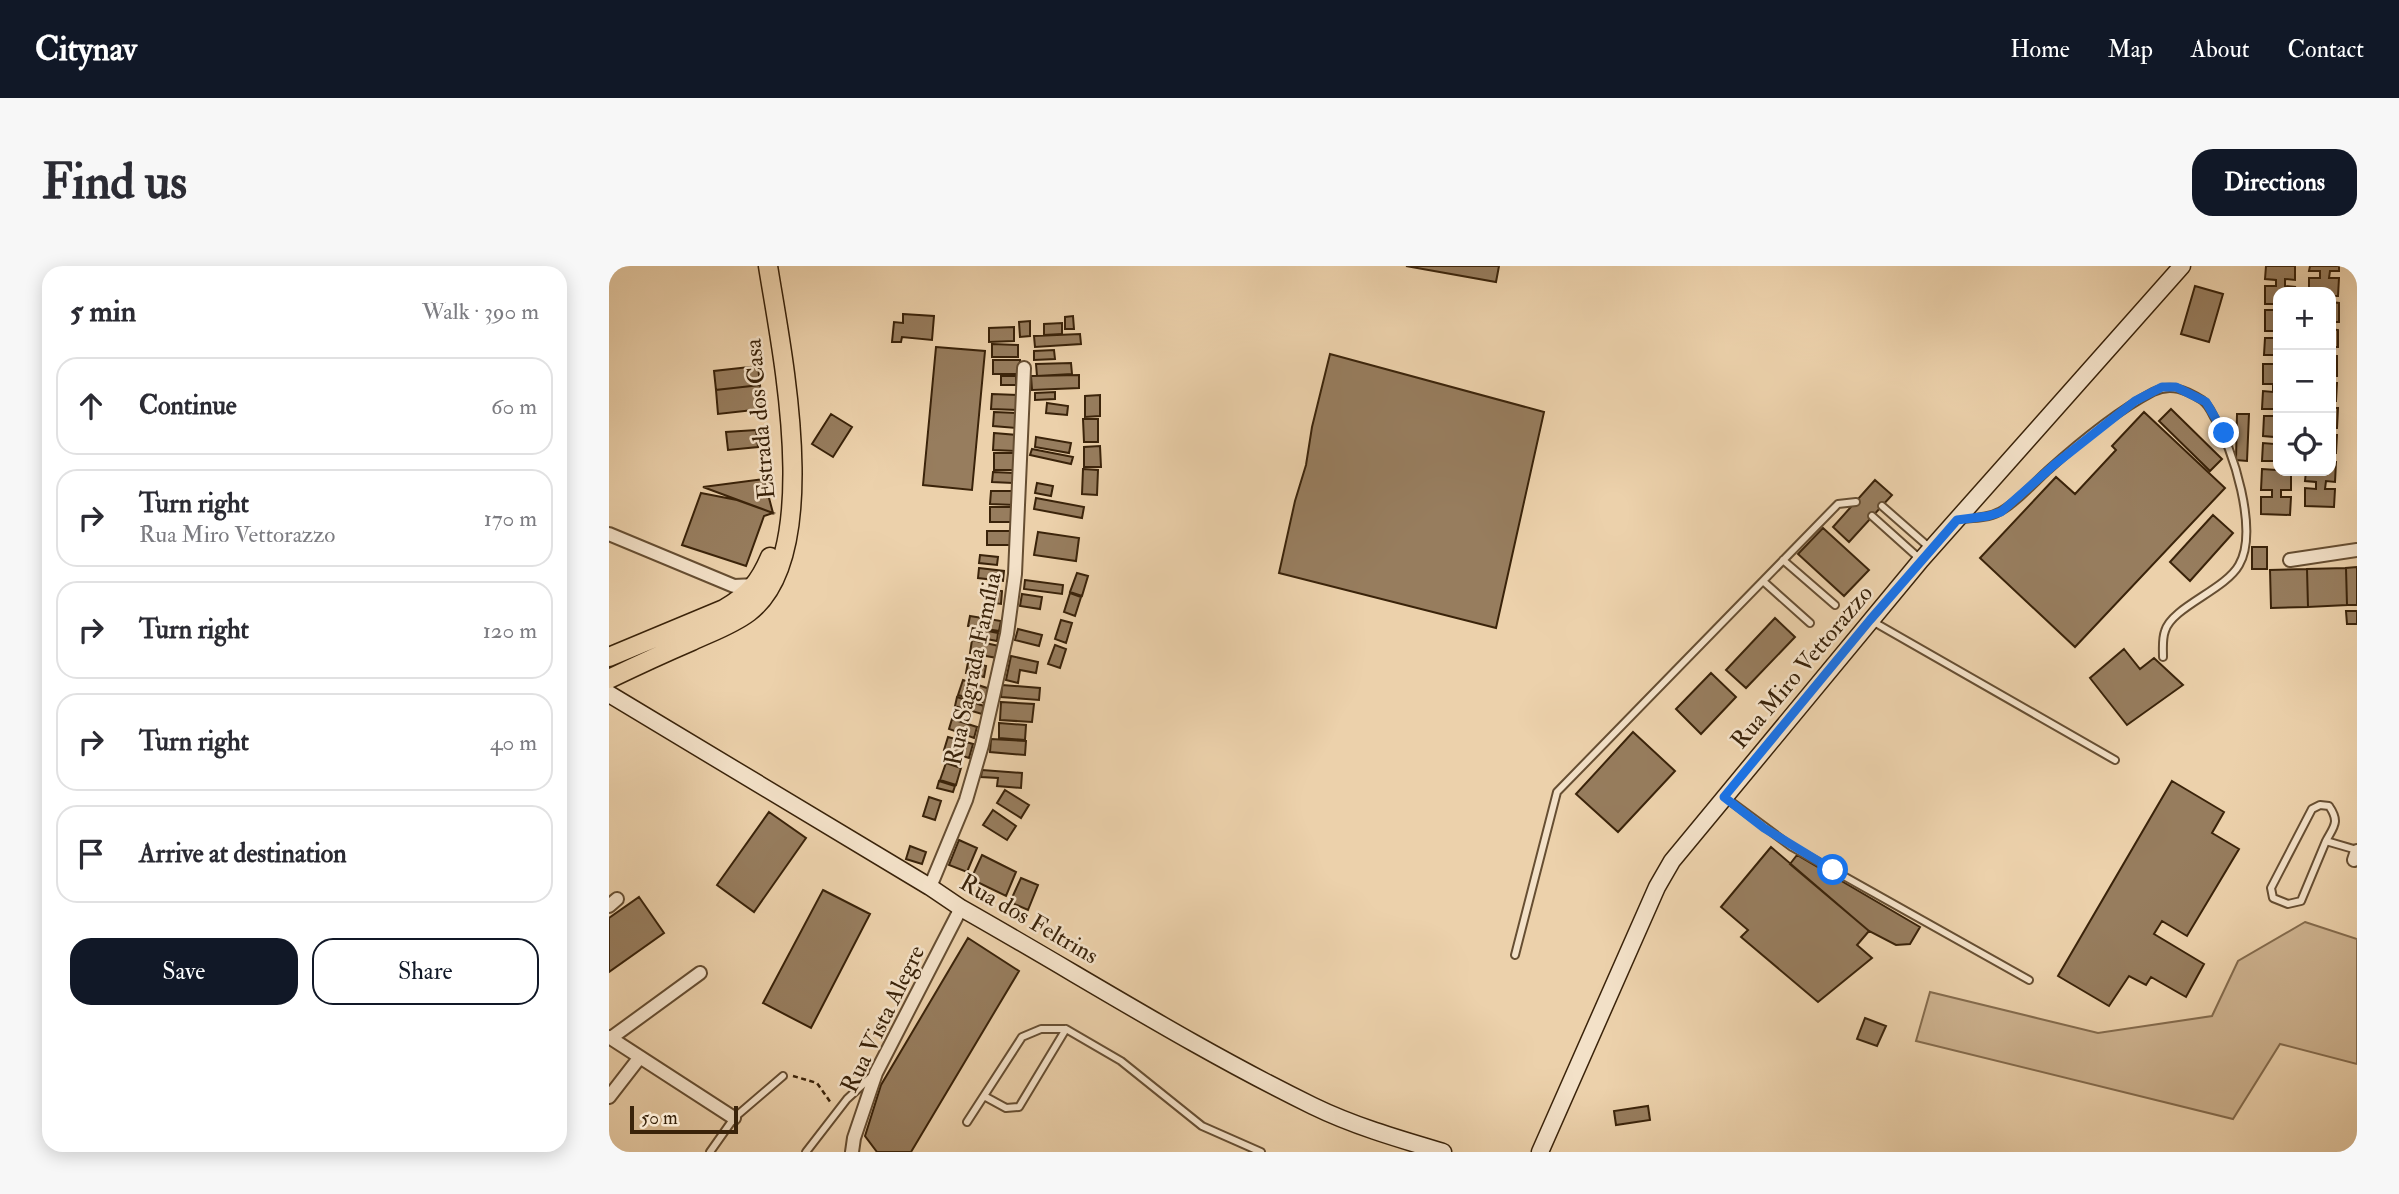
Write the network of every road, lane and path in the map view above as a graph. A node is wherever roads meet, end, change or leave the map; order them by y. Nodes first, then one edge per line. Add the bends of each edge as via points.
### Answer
1 (758, 266) edge
2 (768, 266) edge
3 (2182, 266) edge
4 (1024, 368) dead end
5 (1856, 502) dead end
6 (1882, 506) dead end
7 (1872, 516) dead end
8 (1957, 520) junction
9 (609, 534) edge
10 (2357, 550) edge
11 (1926, 554) junction
12 (1783, 560) junction
13 (2290, 560) dead end
14 (1763, 581) junction
15 (737, 593) junction
16 (1835, 605) dead end
17 (1870, 620) junction
18 (1809, 623) dead end
19 (609, 657) edge
20 (2163, 657) dead end
21 (609, 679) edge
22 (609, 694) edge
23 (2115, 760) dead end
24 (1724, 797) junction
25 (2326, 841) junction
26 (2356, 854) edge
27 (930, 887) junction
28 (961, 908) junction
29 (1515, 955) dead end
30 (700, 973) dead end
31 (2029, 980) dead end
32 (1066, 1029) junction
33 (610, 1037) edge
34 (640, 1057) junction
35 (876, 1073) junction
36 (783, 1076) joint
37 (983, 1096) junction
38 (609, 1097) edge
39 (837, 1111) junction
40 (734, 1118) junction
41 (967, 1122) dead end
42 (710, 1152) edge
43 (806, 1152) edge
44 (852, 1152) edge
45 (1261, 1152) edge
46 (1443, 1152) edge
47 (1541, 1152) edge

1 - 15 main road, Estrada dos Casa via 782,471 780,526 756,585
2 - 21 main road, Estrada dos Casa via 793,478 789,534 782,559 771,585 750,611
3 - 8 street, Rua Miro Vettorazzo
4 - 27 street, Rua Sagrada Família via 1015,574 1007,634 966,800
5 - 12 lane via 1838,504
6 - 11 lane
7 - 11 lane
8 - 11 street, Rua Miro Vettorazzo
8 - 20 lane via 2001,512 2125,409 2162,387 2176,387 2206,402 2238,472 2246,532 2244,554 2228,578 2173,617 2165,628
9 - 15 street
10 - 13 street
11 - 17 street, Rua Miro Vettorazzo
12 - 14 lane
12 - 16 lane
14 - 18 lane
14 - 29 lane via 1557,792
15 - 19 main road, Estrada dos Casa via 724,609
17 - 23 lane
17 - 24 street, Rua Miro Vettorazzo
22 - 27 street, Rua dos Feltrins
24 - 31 lane via 1792,847
24 - 47 street, Rua Miro Vettorazzo via 1657,887
25 - 25 lane via 2301,901 2288,904 2273,898 2271,888 2312,808 2320,805 2329,806 2335,815
25 - 26 lane
27 - 28 street, Rua dos Feltrins
28 - 35 street, Rua Vista Alegre
28 - 46 street, Rua dos Feltrins via 1314,1107
30 - 33 street
32 - 37 lane via 1041,1029 1022,1037
32 - 37 lane via 1019,1107 1006,1108
32 - 45 lane via 1121,1061 1202,1126
33 - 34 street
34 - 38 street
34 - 40 street
35 - 39 lane
35 - 44 street, Rua Vista Alegre
36 - 39 path via 817,1083
36 - 40 lane
37 - 41 lane
39 - 43 lane
40 - 42 lane

